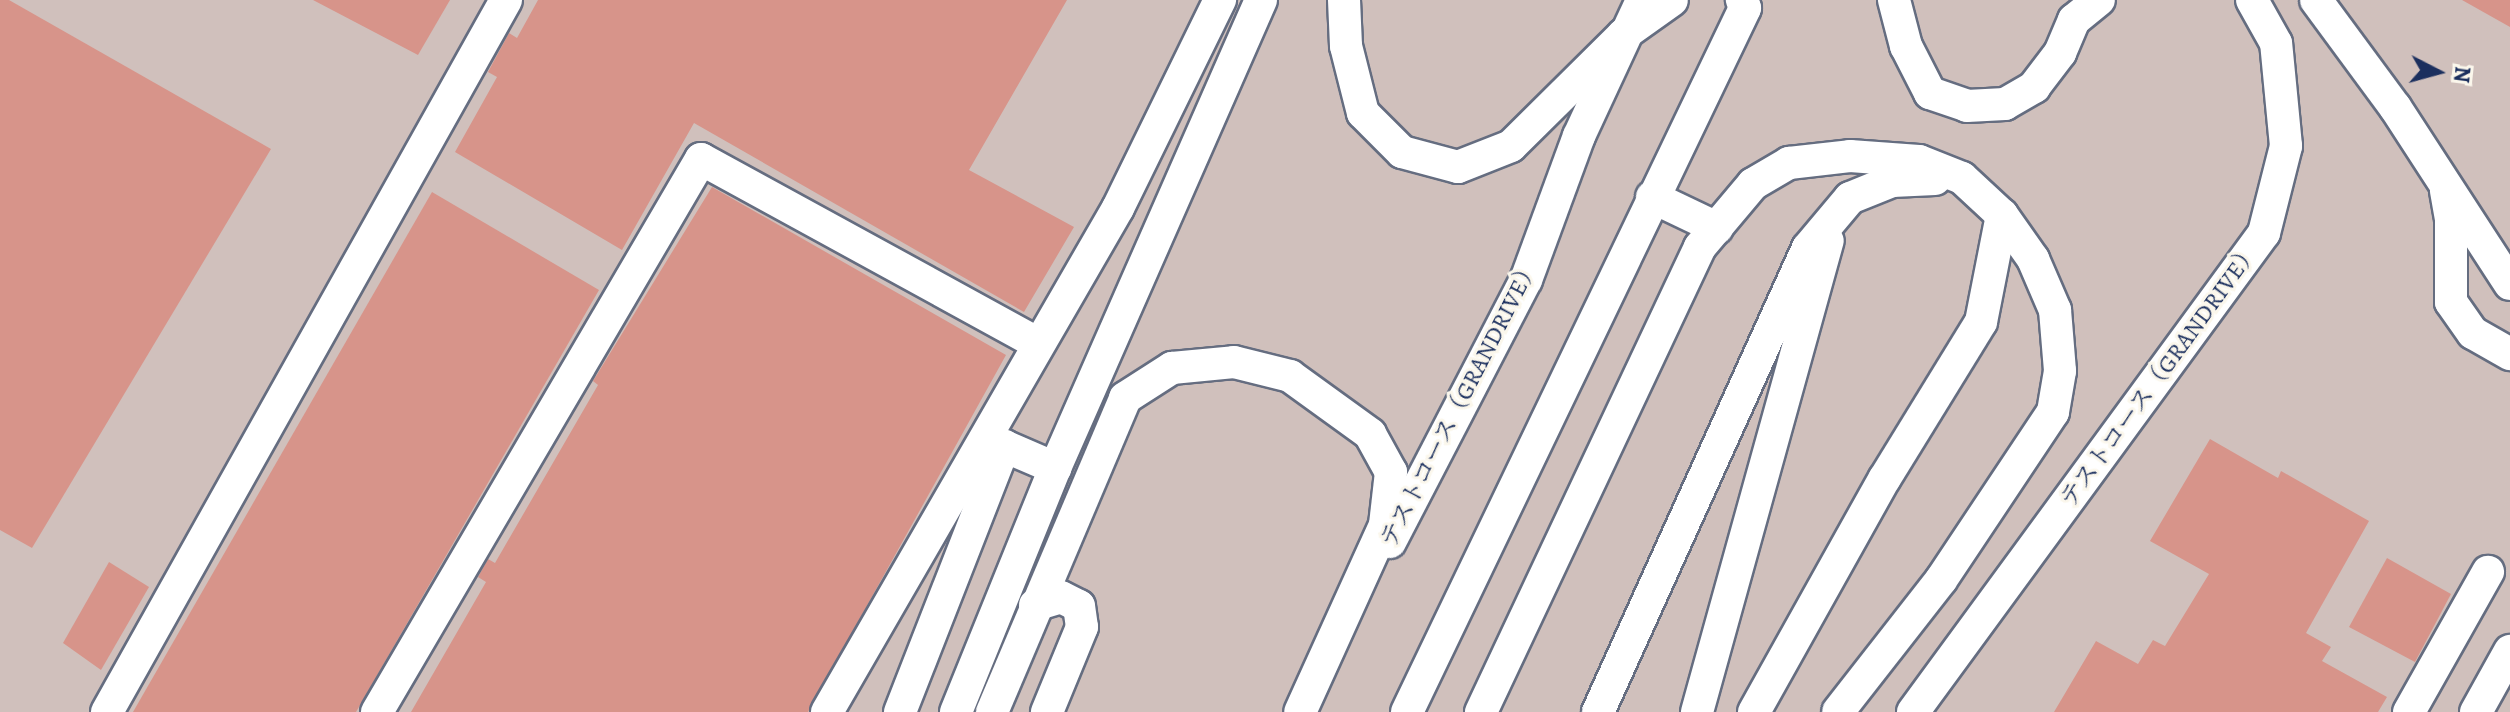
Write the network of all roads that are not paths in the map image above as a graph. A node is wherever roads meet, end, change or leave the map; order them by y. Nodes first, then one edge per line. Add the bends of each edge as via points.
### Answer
1 (506, 0) edge
2 (1220, 0) edge
3 (1261, 0) edge
4 (1344, 0) edge
5 (1642, 0) edge
6 (1672, 0) edge
7 (1742, 0) edge
8 (1894, 0) edge
9 (2099, 0) edge
10 (2235, 0) edge
11 (2252, 0) edge
12 (2316, 0) edge
13 (1623, 35) junction
14 (2276, 43) junction
15 (1962, 178) junction
16 (2444, 180) junction
17 (1652, 197) junction
18 (2002, 215) junction
19 (1835, 217) junction
20 (1717, 228) junction
21 (2510, 284) edge
22 (1037, 343) junction
23 (2510, 354) edge
24 (1055, 468) junction
25 (2488, 572) dead end
26 (1035, 605) junction
27 (2510, 651) edge
28 (107, 712) edge
29 (377, 712) edge
30 (827, 712) edge
31 (900, 712) edge
32 (956, 712) edge
33 (992, 712) edge
34 (1047, 712) edge
35 (1302, 712) edge
36 (1407, 712) edge
37 (1481, 712) edge
38 (1598, 712) edge
39 (1697, 712) edge
40 (1754, 712) edge
41 (1838, 712) edge
42 (1913, 712) edge
43 (2409, 712) edge
44 (2476, 712) edge

1 - 28 lane
2 - 22 lane via 1118,208
3 - 24 lane
4 - 13 lane via 1346,46 1363,113 1402,152 1458,167 1511,146
5 - 13 lane, テストコース（GRANDRIVE）
6 - 13 lane
7 - 17 lane via 1745,8
8 - 9 lane via 1906,46 1930,93 1967,106 2005,104 2034,87 2060,53 2074,20
10 - 14 lane
11 - 14 lane, テストコース（GRANDRIVE）
12 - 16 lane
13 - 35 lane, テストコース（GRANDRIVE） via 1526,280
14 - 42 lane, テストコース（GRANDRIVE） via 2286,146 2264,233
15 - 18 lane
15 - 19 lane via 1892,181 1850,198
15 - 20 lane via 1919,161 1850,156 1789,163 1753,184
16 - 21 lane
16 - 23 lane via 2451,219 2451,302 2473,333
17 - 20 lane
17 - 36 lane
18 - 40 lane via 1981,322 1885,478
18 - 41 lane via 2033,259 2055,310 2060,371 2053,412 1941,580
19 - 38 lane via 1808,248
19 - 39 lane
20 - 37 lane via 1700,247 1656,334
22 - 29 lane via 701,159
22 - 30 lane
24 - 31 lane via 1004,446
24 - 32 lane
25 - 43 lane
26 - 33 lane
26 - 34 lane via 1061,597 1079,606 1082,627
26 - 35 lane via 1125,398 1172,368 1234,362 1290,376 1370,434 1391,472 1385,525
27 - 44 lane

